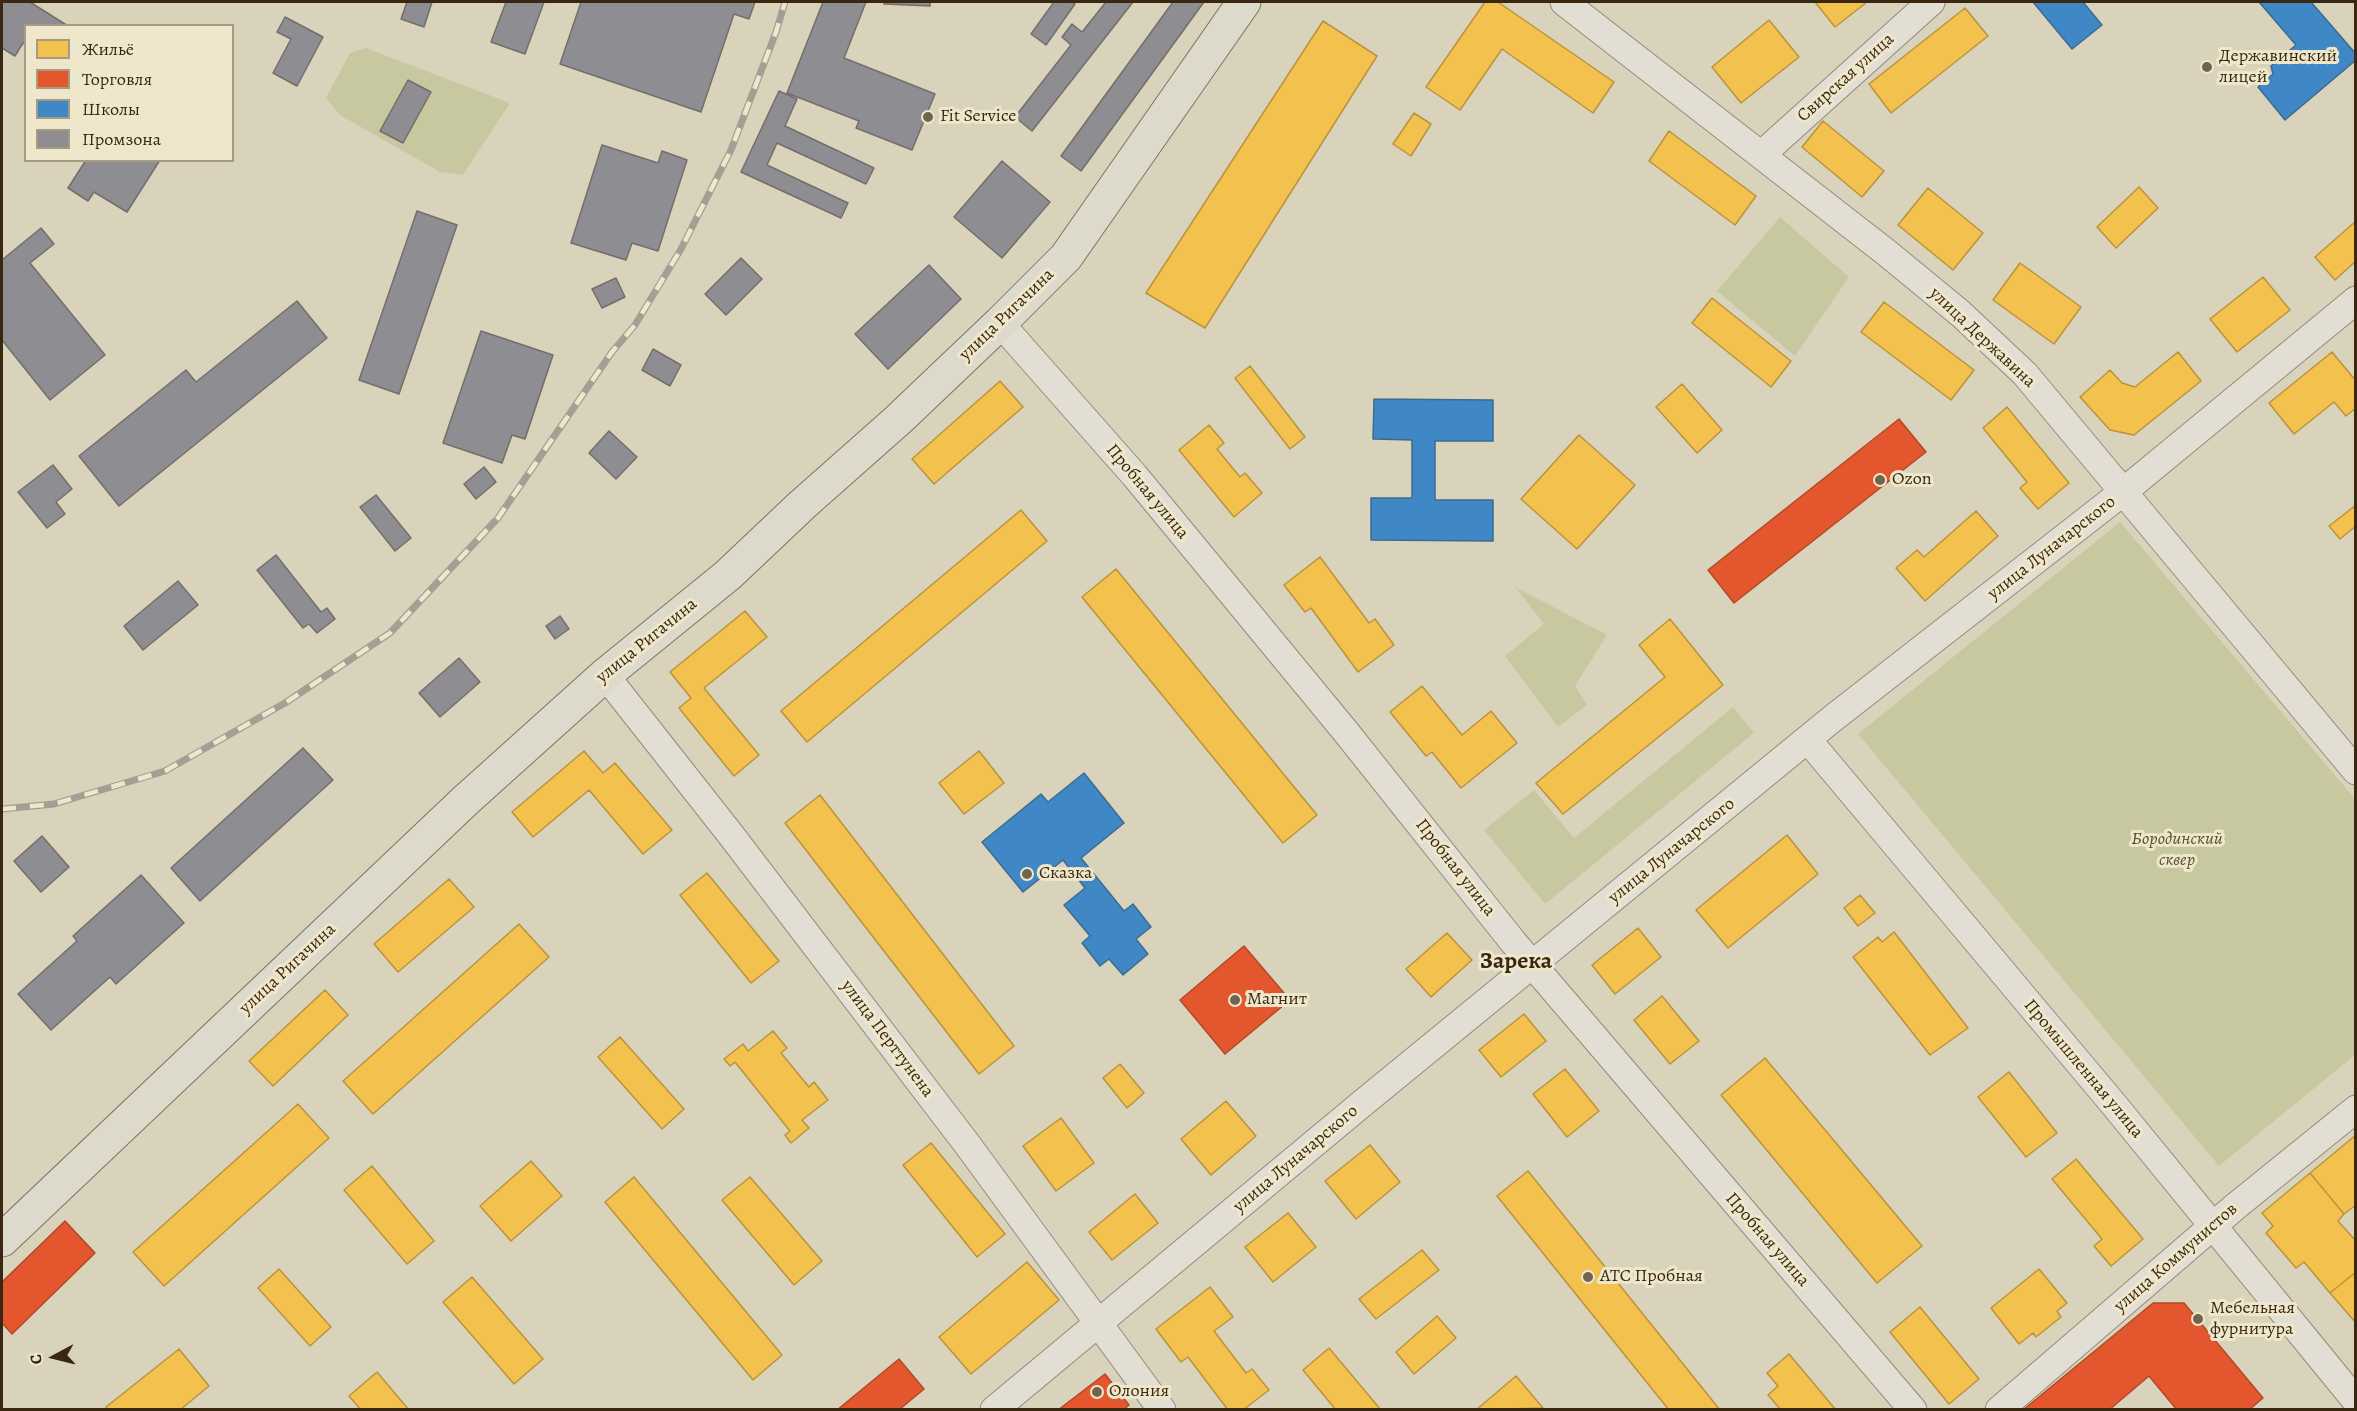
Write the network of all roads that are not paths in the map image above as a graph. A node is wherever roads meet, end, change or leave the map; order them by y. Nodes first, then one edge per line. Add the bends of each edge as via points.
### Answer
1 (1244, 2) edge
2 (1564, 2) edge
3 (1931, 2) edge
4 (1761, 155) junction
5 (2355, 300) edge
6 (1000, 323) junction
7 (2122, 492) junction
8 (605, 675) junction
9 (1808, 740) junction
10 (2355, 771) edge
11 (1532, 965) junction
12 (2355, 1109) edge
13 (2212, 1226) junction
14 (2, 1240) edge
15 (1099, 1323) junction
16 (2355, 1401) edge
17 (994, 1410) edge
18 (1162, 1410) edge
19 (1913, 1410) edge
20 (1999, 1410) edge

1 - 6 main road, улица Ригачина via 1066,257
2 - 4 street, улица Державина
3 - 4 street, Свирская улица
4 - 7 street, улица Державина via 1961,314 2025,374
5 - 7 street, улица Луначарского
6 - 8 main road, улица Ригачина via 728,575
6 - 11 street, Пробная улица via 1136,476
7 - 9 street, улица Луначарского
7 - 10 street, улица Державина
8 - 14 main road, улица Ригачина via 466,800
8 - 15 street, улица Перттунена via 960,1135
9 - 11 street, улица Луначарского
9 - 13 street, Промышленная улица
11 - 15 street, улица Луначарского
11 - 19 street, Пробная улица
12 - 13 street, улица Коммунистов
13 - 16 street, Промышленная улица
13 - 20 street, улица Коммунистов
15 - 17 street, улица Луначарского
15 - 18 street, улица Перттунена

